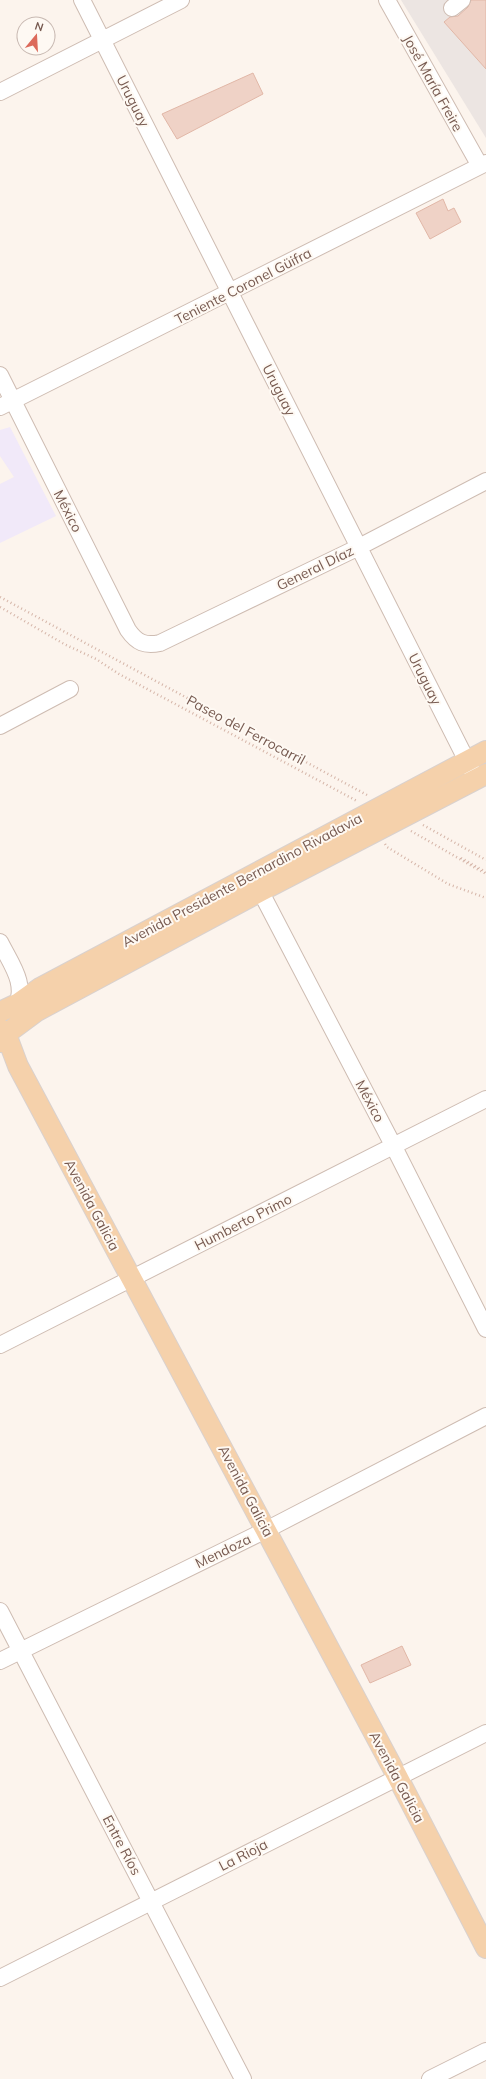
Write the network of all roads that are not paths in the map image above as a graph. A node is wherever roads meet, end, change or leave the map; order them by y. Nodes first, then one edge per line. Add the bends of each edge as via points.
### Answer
1 (82, 0) edge
2 (182, 0) edge
3 (387, 0) edge
4 (103, 40) junction
5 (0, 92) edge
6 (483, 165) edge
7 (230, 293) junction
8 (0, 375) edge
9 (6, 404) edge
10 (486, 481) edge
11 (359, 547) junction
12 (141, 644) joint
13 (70, 689) dead end
14 (0, 726) edge
15 (486, 751) edge
16 (467, 762) junction
17 (481, 777) edge
18 (256, 883) junction
19 (0, 942) edge
20 (19, 1003) junction
21 (0, 1012) edge
22 (2, 1035) edge
23 (486, 1099) edge
24 (393, 1145) junction
25 (132, 1279) junction
26 (486, 1329) edge
27 (0, 1345) edge
28 (486, 1416) edge
29 (266, 1530) junction
30 (0, 1611) edge
31 (21, 1651) junction
32 (0, 1661) edge
33 (486, 1733) edge
34 (397, 1776) junction
35 (152, 1901) junction
36 (486, 1948) edge
37 (0, 1978) edge
38 (486, 2051) edge
39 (243, 2079) edge
40 (430, 2079) edge

1 - 4 street, Uruguay
2 - 4 street
3 - 6 street, José María Freire
4 - 5 street
4 - 7 street, Uruguay
6 - 7 street, Teniente Coronel Güifra
7 - 9 street, Teniente Coronel Güifra
7 - 11 street, Uruguay
8 - 9 street, México
9 - 12 street, México via 128,630
10 - 11 street, General Díaz
11 - 12 street, General Díaz via 160,643
11 - 16 street, Uruguay
13 - 14 street
15 - 16 main road, Avenida Presidente Bernardino Rivadavia
16 - 17 street, Uruguay
16 - 18 main road, Avenida Presidente Bernardino Rivadavia via 379,807
17 - 18 main road, Avenida Presidente Bernardino Rivadavia via 398,825
18 - 20 main road, Avenida Presidente Bernardino Rivadavia via 40,988
18 - 22 main road, Avenida Presidente Bernardino Rivadavia via 37,1011
18 - 24 street, México
19 - 20 street via 19,979
20 - 21 main road, Avenida Presidente Bernardino Rivadavia
20 - 22 street
22 - 25 main road, Avenida Galicia
23 - 24 street, Humberto Primo
24 - 25 street, Humberto Primo
24 - 26 street, México
25 - 27 street, Humberto Primo
25 - 29 main road, Avenida Galicia
28 - 29 street, Mendoza
29 - 31 street, Mendoza
29 - 34 main road, Avenida Galicia
30 - 31 street, Entre Ríos
31 - 32 street, Mendoza
31 - 35 street, Entre Ríos
33 - 34 street, La Rioja
34 - 35 street, La Rioja
34 - 36 main road, Avenida Galicia
35 - 37 street, La Rioja
35 - 39 street, Entre Ríos
38 - 40 street

